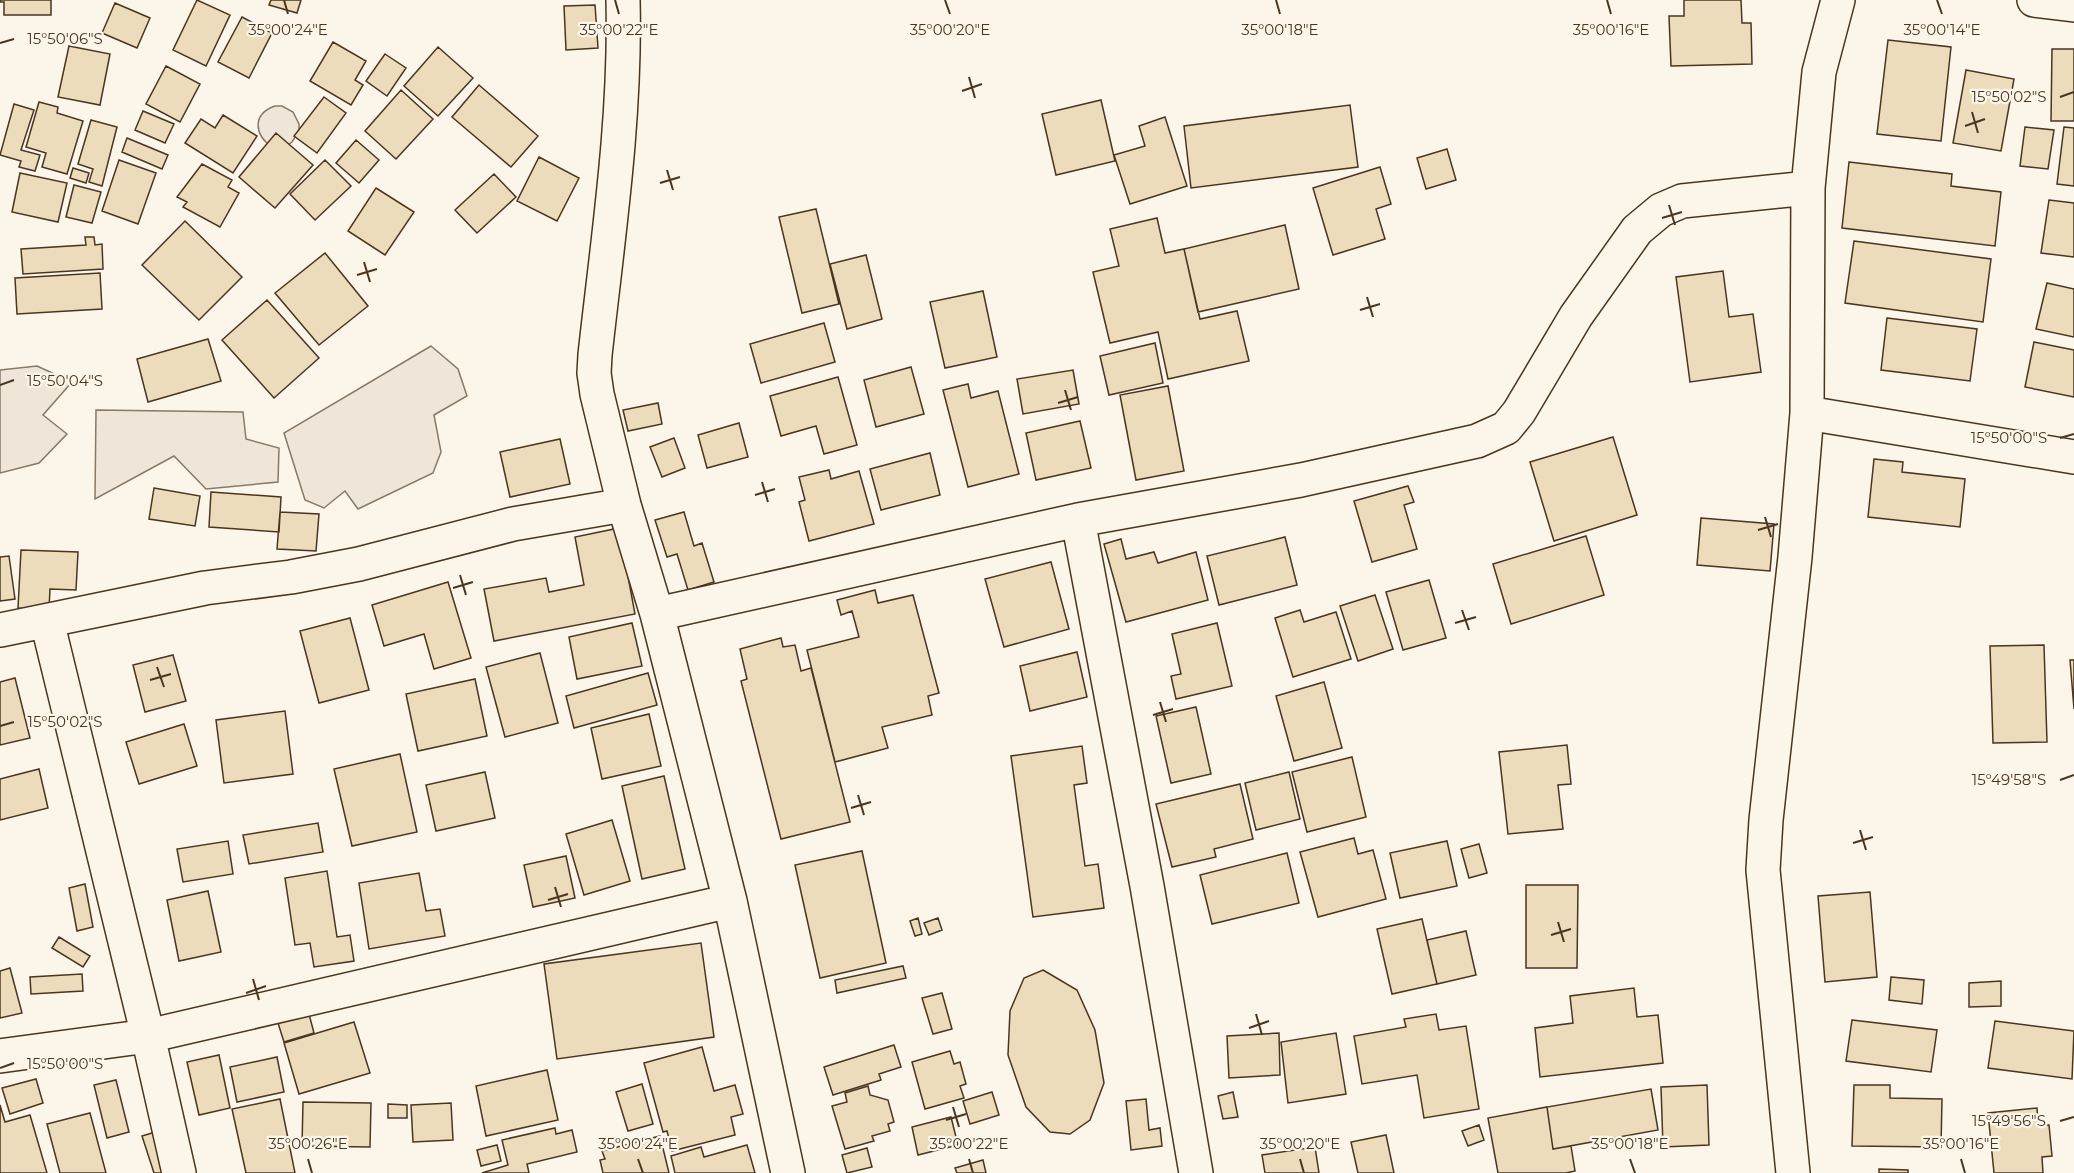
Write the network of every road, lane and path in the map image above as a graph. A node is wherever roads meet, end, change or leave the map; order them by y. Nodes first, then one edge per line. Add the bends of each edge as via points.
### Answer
1 (623, 0) edge
2 (1839, 0) edge
3 (2034, 0) edge
4 (2074, 5) edge
5 (1808, 188) junction
6 (1807, 413) junction
7 (2074, 457) edge
8 (624, 505) junction
9 (1078, 520) junction
10 (657, 615) junction
11 (47, 621) junction
12 (0, 630) edge
13 (730, 901) junction
14 (148, 1036) junction
15 (0, 1056) edge
16 (179, 1173) edge
17 (788, 1173) edge
18 (1196, 1173) edge
19 (1793, 1173) edge

1 - 8 street via 620,119 594,374
2 - 5 street via 1819,72
3 - 4 street
5 - 6 street
5 - 9 street via 1682,201 1661,210 1637,230 1576,316 1519,412 1506,428 1478,441 1301,480
6 - 7 street
6 - 19 street via 1763,870
8 - 10 street
8 - 11 street via 513,524 359,564 205,588
9 - 10 street
9 - 18 street
10 - 13 street
11 - 12 street
11 - 14 street
13 - 14 street
13 - 17 street
14 - 15 street
14 - 16 street

